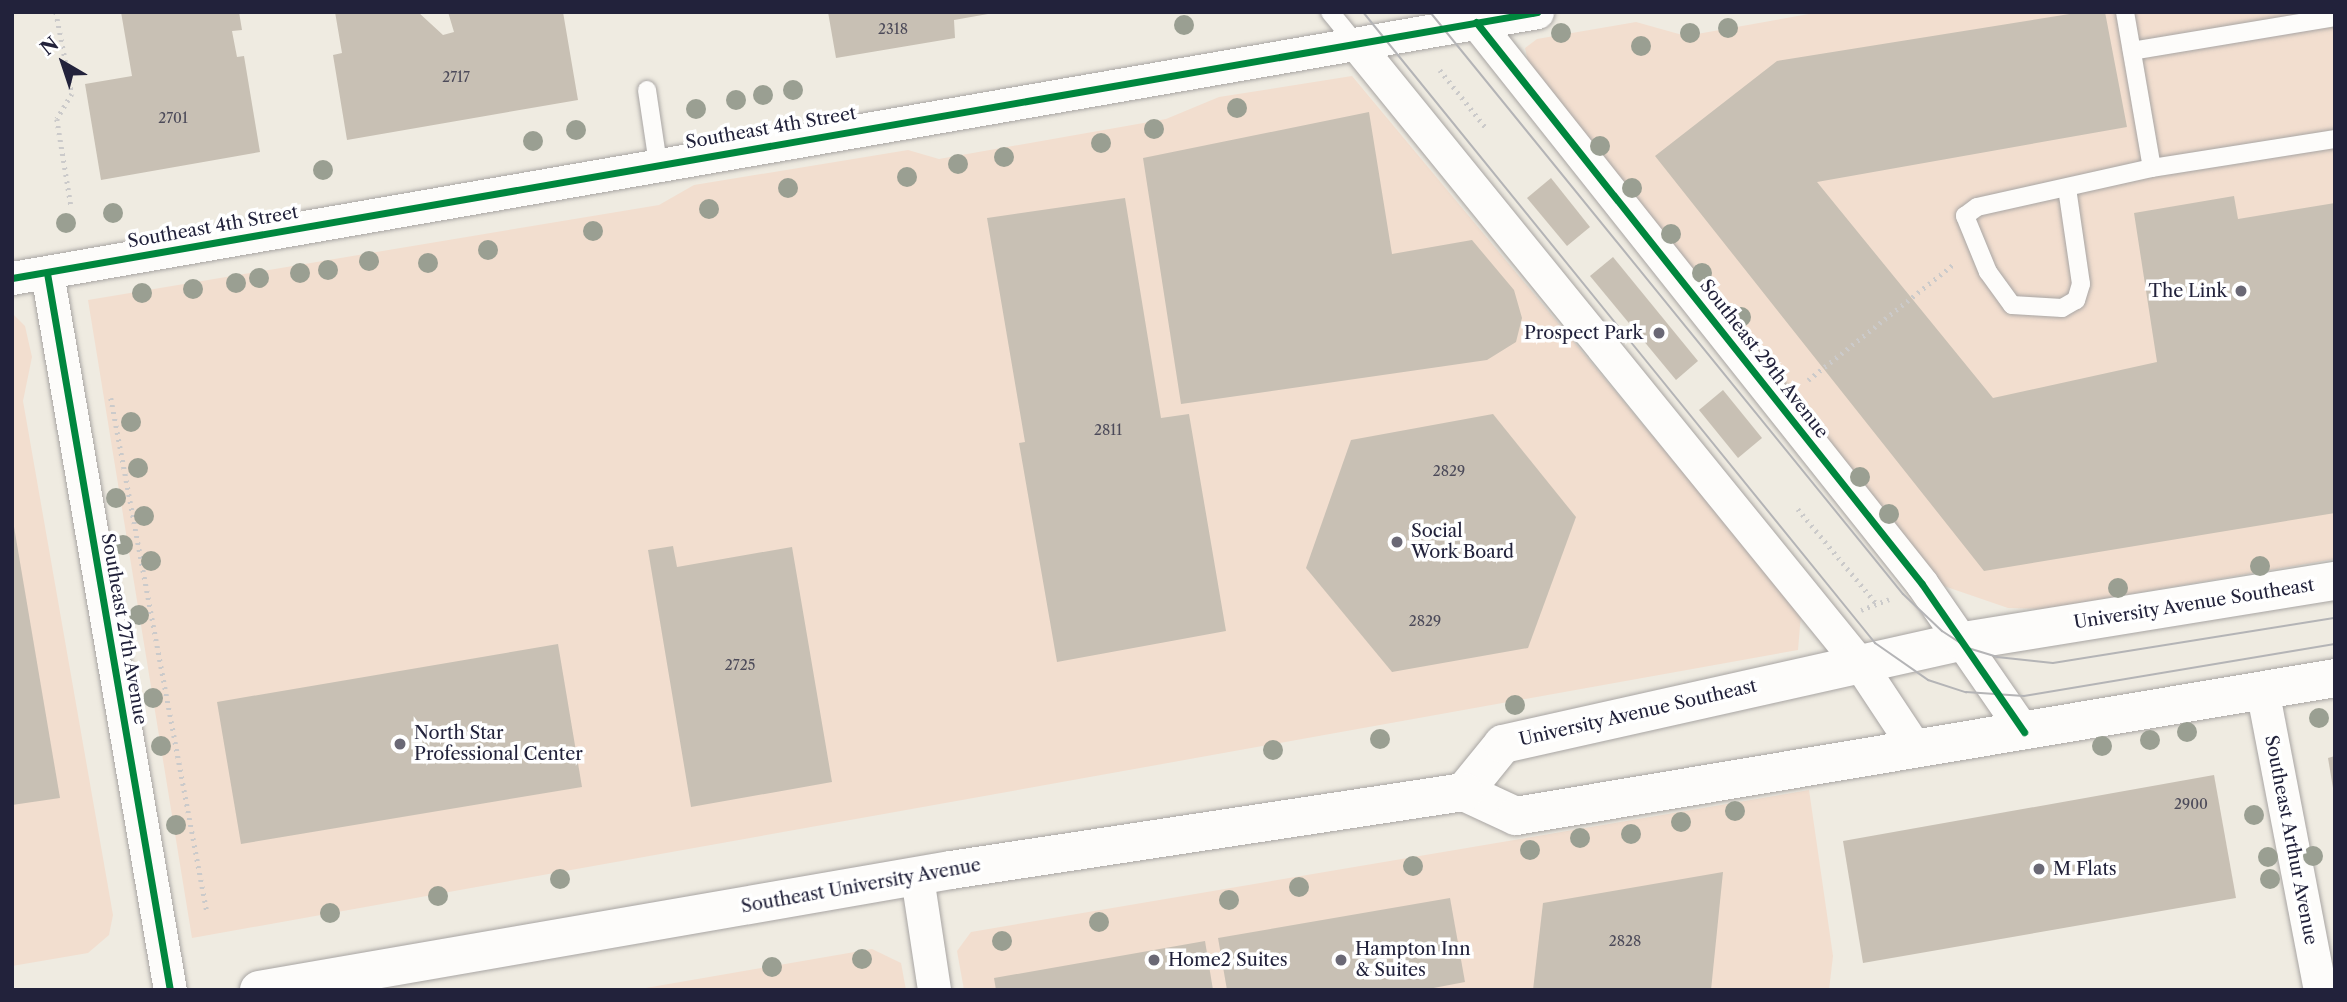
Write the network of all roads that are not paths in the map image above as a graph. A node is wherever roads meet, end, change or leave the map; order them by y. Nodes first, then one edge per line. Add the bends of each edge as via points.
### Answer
1 (1330, 12) edge
2 (1536, 12) edge
3 (2125, 12) edge
4 (1472, 17) edge
5 (2335, 17) edge
6 (1357, 45) junction
7 (2132, 51) junction
8 (647, 90) dead end
9 (2335, 139) edge
10 (658, 164) junction
11 (2152, 168) junction
12 (2067, 188) junction
13 (47, 273) junction
14 (12, 278) edge
15 (2335, 582) edge
16 (1964, 641) junction
17 (1859, 663) junction
18 (2335, 678) edge
19 (2262, 689) junction
20 (2024, 732) junction
21 (1914, 747) junction
22 (1464, 792) junction
23 (917, 877) junction
24 (170, 990) edge
25 (258, 990) edge
26 (934, 990) edge
27 (2320, 990) edge

1 - 6 lane
2 - 4 street, Southeast 4th Street
3 - 7 lane
4 - 6 street, Southeast 4th Street
4 - 16 street, Southeast 29th Avenue
5 - 7 lane
6 - 10 street, Southeast 4th Street
6 - 17 street
7 - 11 lane
8 - 10 lane
9 - 11 lane
10 - 13 street, Southeast 4th Street
11 - 12 lane
12 - 12 lane via 1977,206 1965,216 1988,272 2012,305 2062,308 2076,300 2081,284
13 - 14 street, Southeast 4th Street
13 - 24 street, Southeast 27th Avenue
15 - 16 main road, University Avenue Southeast
16 - 17 main road, University Avenue Southeast
16 - 20 street, Southeast 29th Avenue
17 - 21 street
17 - 22 main road, University Avenue Southeast via 1503,744
18 - 19 main road
19 - 20 main road
19 - 27 street, Southeast Arthur Avenue
20 - 21 main road
21 - 22 main road via 1516,816
22 - 23 main road, Southeast University Avenue
23 - 25 main road, Southeast University Avenue
23 - 26 street

